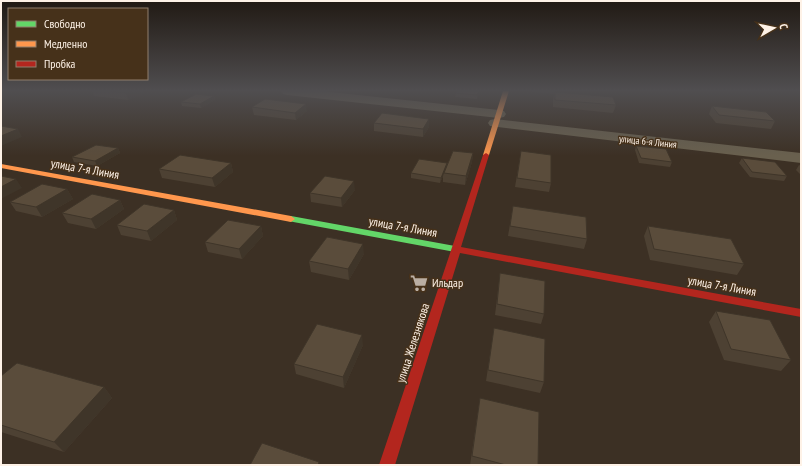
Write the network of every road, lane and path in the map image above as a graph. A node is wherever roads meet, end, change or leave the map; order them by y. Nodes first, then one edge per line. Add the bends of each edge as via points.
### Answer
1 (450, 113) edge
2 (499, 113) edge
3 (497, 119) junction
4 (801, 158) edge
5 (1, 166) edge
6 (455, 249) junction
7 (801, 313) edge
8 (387, 465) edge

1 - 3 street, улица 6-я Линия
2 - 3 street, улица Железнякова
3 - 4 street, улица 6-я Линия
3 - 6 street, улица Железнякова
5 - 6 street, улица 7-я Линия
6 - 7 street, улица 7-я Линия
6 - 8 street, улица Железнякова

